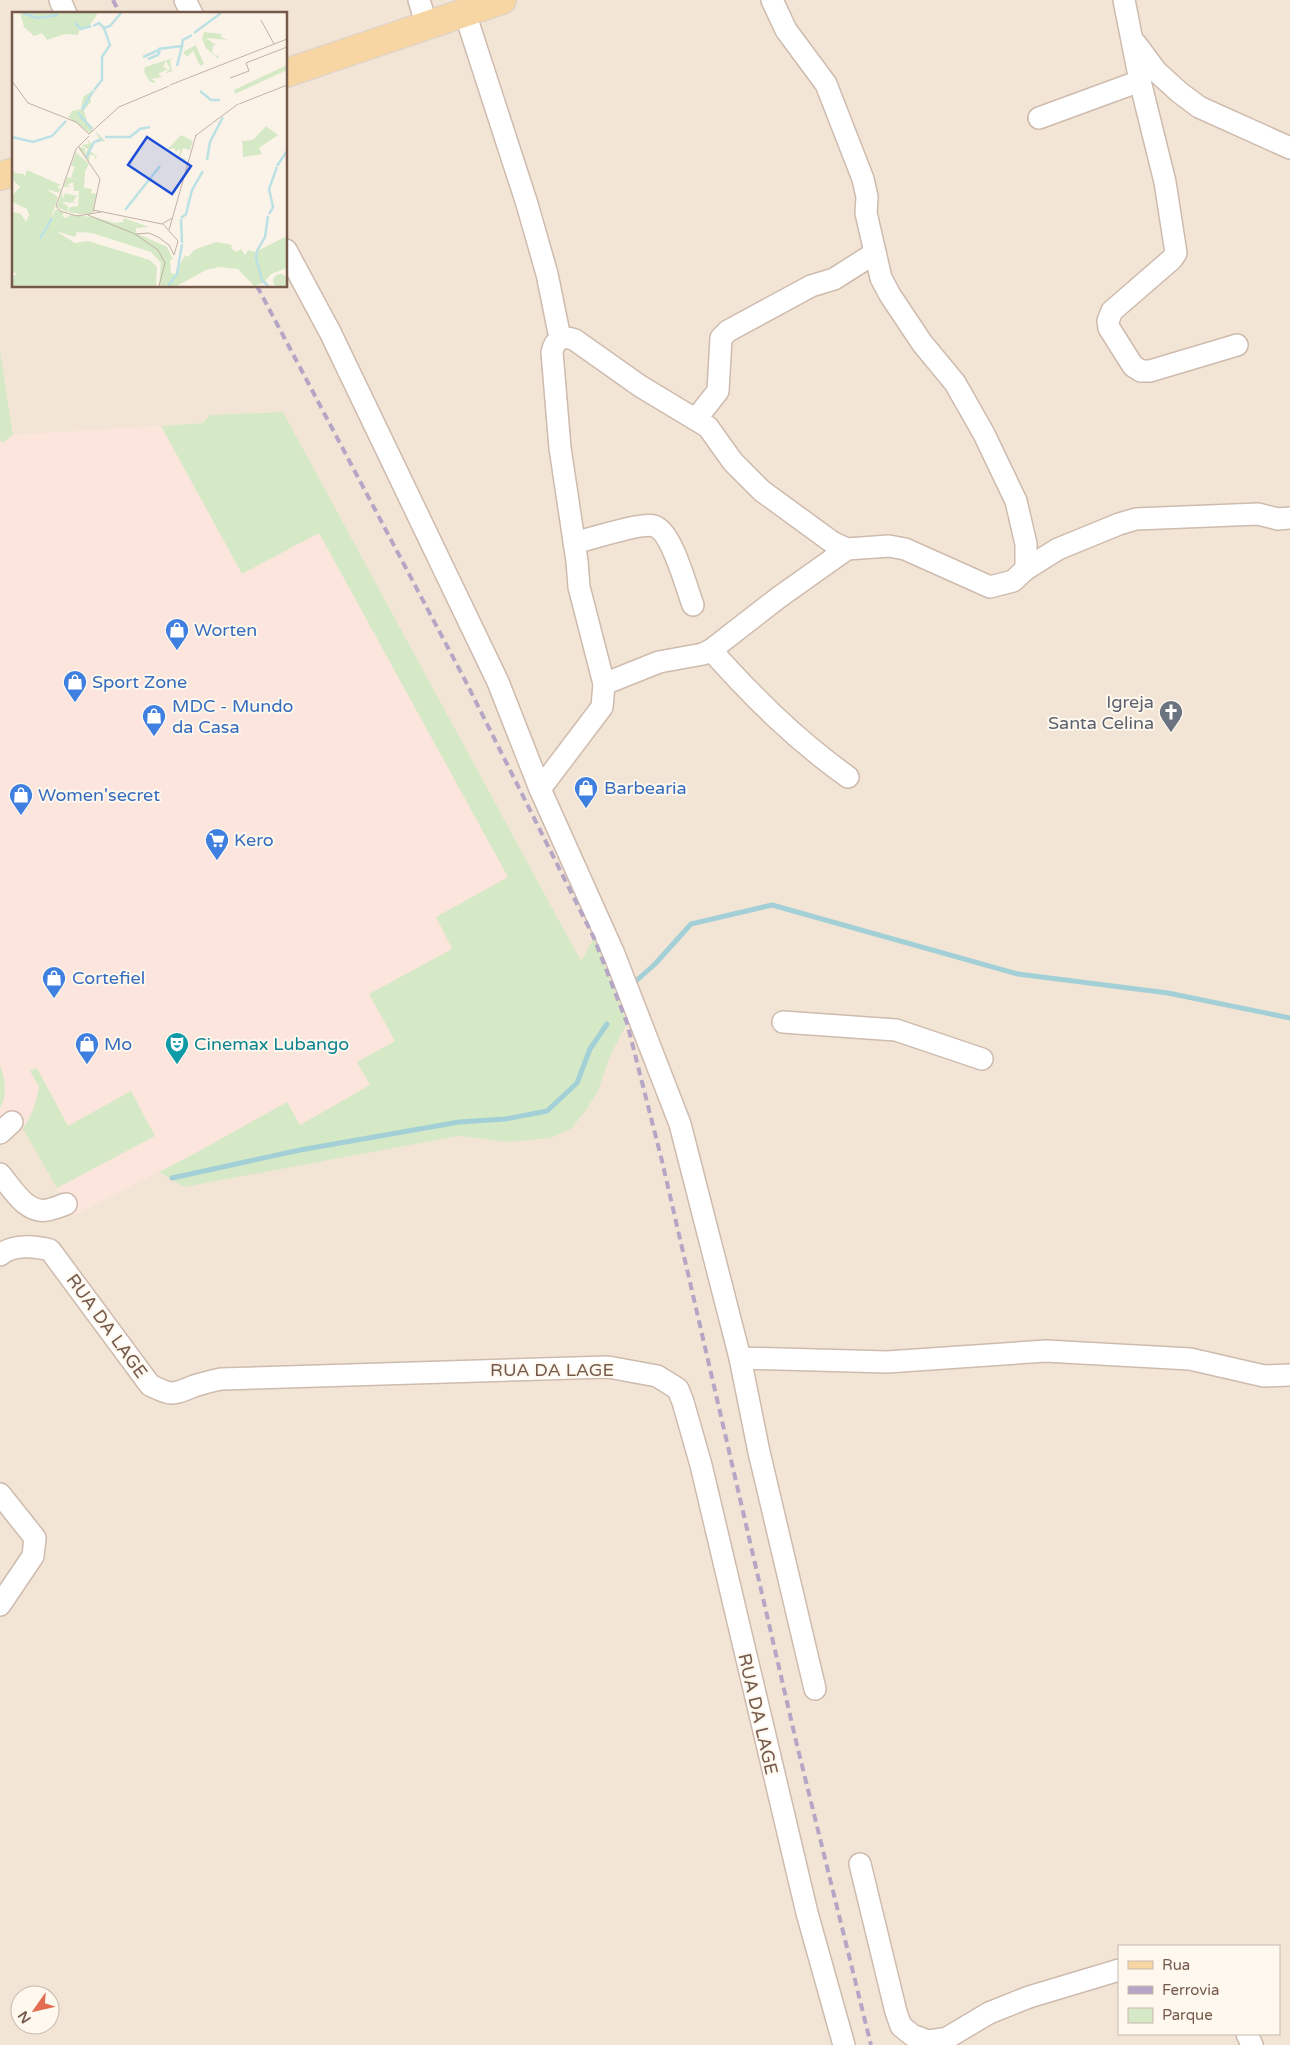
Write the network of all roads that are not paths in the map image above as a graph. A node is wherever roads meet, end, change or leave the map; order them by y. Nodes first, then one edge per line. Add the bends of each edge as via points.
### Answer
1 (60, 0) edge
2 (185, 0) edge
3 (502, 0) edge
4 (772, 0) edge
5 (1124, 0) edge
6 (65, 12) edge
7 (191, 12) edge
8 (423, 13) edge
9 (465, 13) junction
10 (1133, 40) junction
11 (288, 72) edge
12 (1140, 81) junction
13 (1039, 118) dead end
14 (1290, 148) edge
15 (875, 253) junction
16 (288, 254) edge
17 (560, 338) junction
18 (1237, 345) dead end
19 (696, 419) junction
20 (1290, 518) edge
21 (574, 543) junction
22 (847, 549) junction
23 (1026, 569) junction
24 (693, 605) dead end
25 (711, 650) junction
26 (604, 684) junction
27 (848, 777) dead end
28 (540, 789) junction
29 (783, 1022) dead end
30 (982, 1059) dead end
31 (0, 1174) edge
32 (66, 1204) dead end
33 (0, 1255) edge
34 (740, 1358) junction
35 (1290, 1375) edge
36 (0, 1494) edge
37 (0, 1605) edge
38 (814, 1689) dead end
39 (860, 1864) dead end
40 (1118, 1970) edge
41 (844, 2045) edge

1 - 6 street
2 - 7 street
3 - 9 main road
4 - 15 street via 786,30 826,84 863,179
5 - 10 street
8 - 9 main road
8 - 11 main road
9 - 17 street via 527,204 547,274
10 - 12 street
10 - 14 street via 1156,71 1199,107
12 - 13 street
12 - 18 street via 1165,182 1176,252 1112,311 1109,328 1133,366 1140,371 1150,371
15 - 19 street via 834,279 811,286 728,331 721,338 718,391
15 - 23 street via 881,278 890,295 922,343 955,383 984,434 1016,501 1026,544
16 - 28 street via 330,332 473,628
17 - 19 street via 575,340 640,386
17 - 21 street via 552,352 560,448
19 - 22 street via 712,431 733,462 762,491 832,542
20 - 23 street via 1258,514 1136,519 1058,549
21 - 24 street via 654,525 663,531 671,544
21 - 26 street via 581,601
22 - 23 street via 889,546 905,549 990,587 1013,581
22 - 25 street
25 - 26 street via 646,666
25 - 27 street via 742,686 782,724 820,758
26 - 28 street via 602,707
28 - 34 street via 614,954 680,1124
29 - 30 street via 896,1030
31 - 32 street via 21,1200 34,1210 47,1211
33 - 41 street, RUA DA LAGE via 5,1251 34,1246 50,1250 150,1385 165,1393 178,1394 221,1379 608,1367 657,1376 678,1389 701,1465 806,1913
34 - 35 street via 888,1362 1046,1351 1190,1360 1264,1376
34 - 38 street
36 - 37 street via 35,1538 33,1556
39 - 40 street via 901,2026 928,2042 947,2038 989,2013 1030,1996

